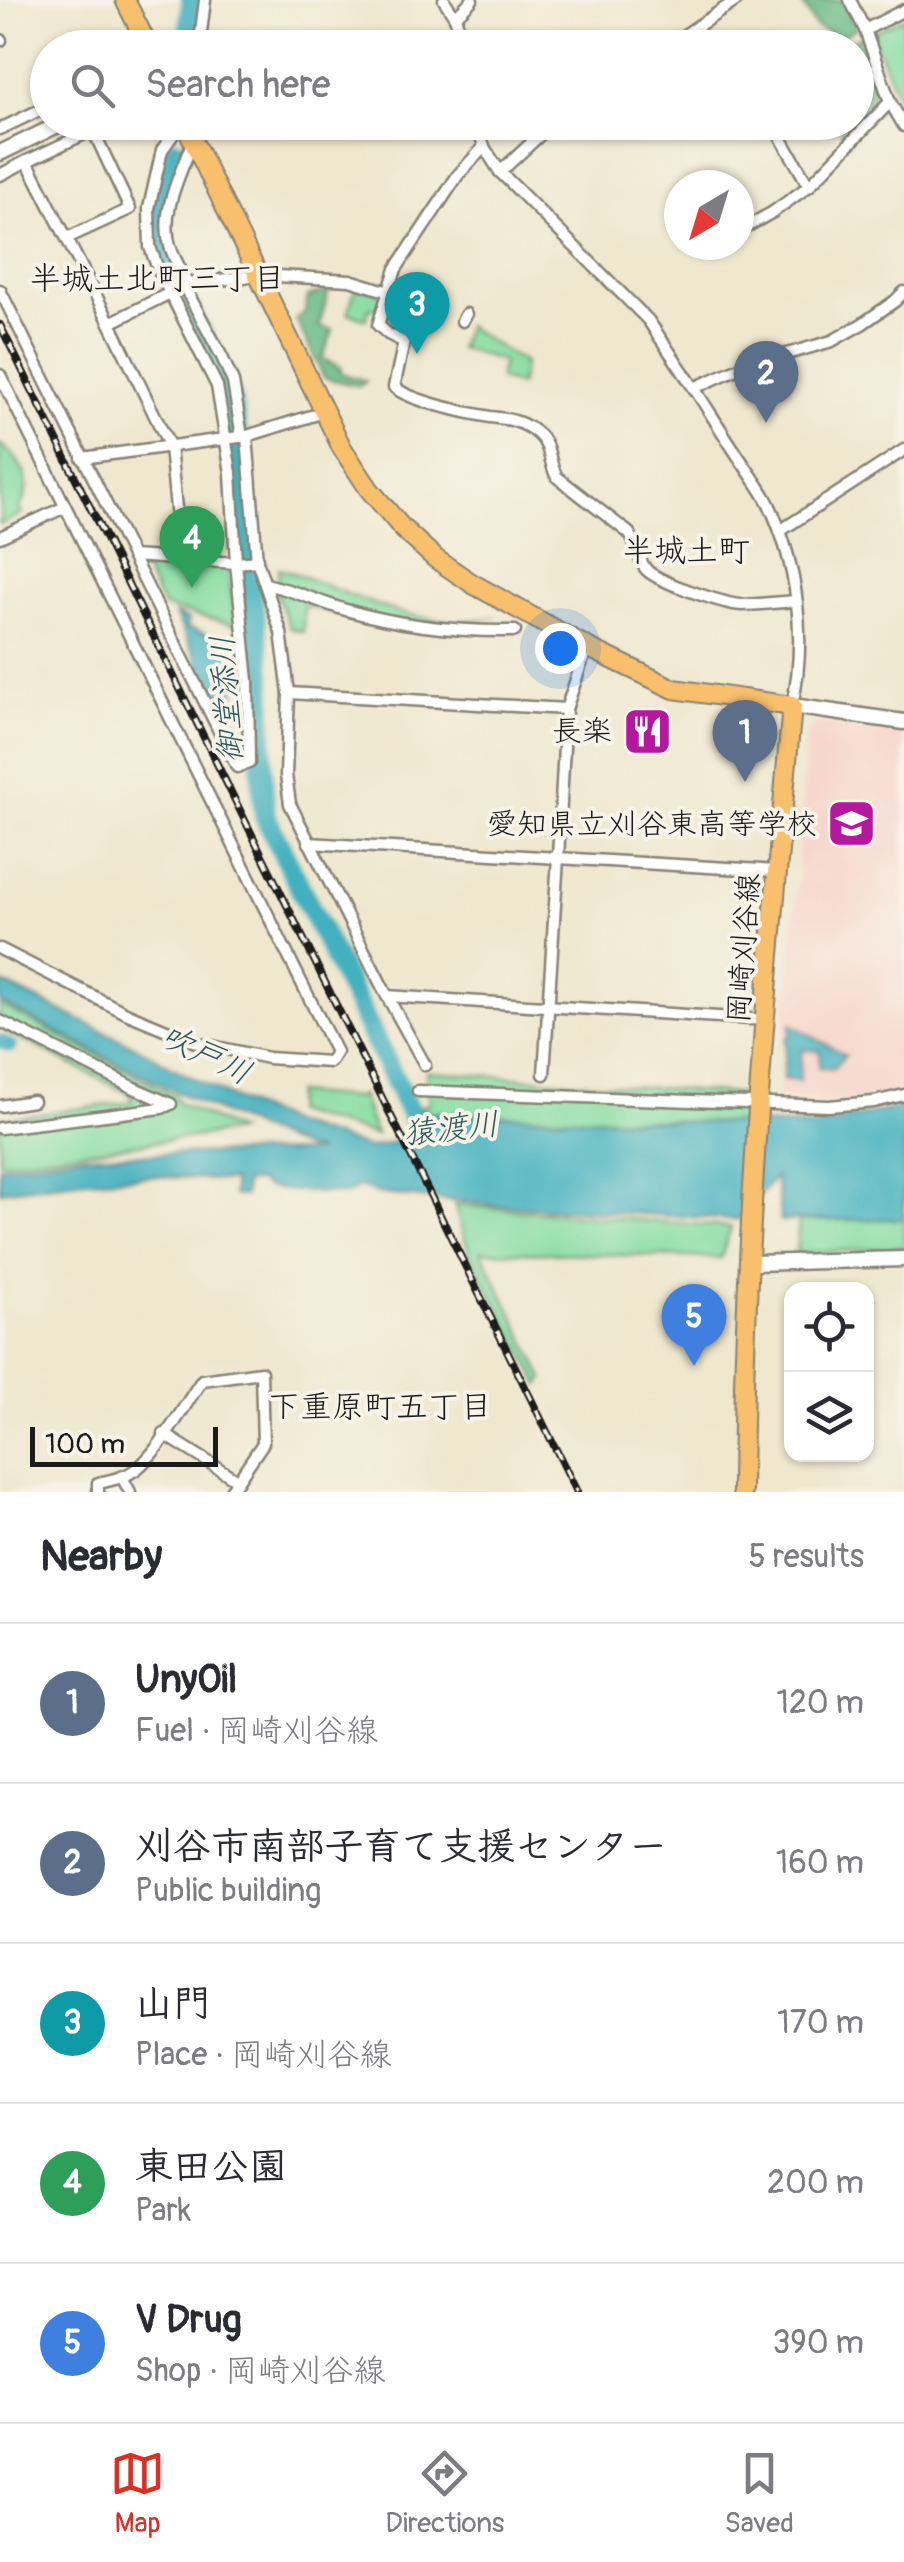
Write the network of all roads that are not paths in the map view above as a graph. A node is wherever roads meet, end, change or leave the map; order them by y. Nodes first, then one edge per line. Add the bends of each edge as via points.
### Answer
1 (125, 0) edge
2 (205, 0) edge
3 (444, 0) edge
4 (472, 0) edge
5 (737, 0) edge
6 (850, 0) edge
7 (904, 10) edge
8 (455, 18) junction
9 (139, 30) edge
10 (201, 30) edge
11 (459, 30) edge
12 (692, 30) edge
13 (865, 30) joint
14 (874, 56) edge
15 (890, 102) junction
16 (30, 115) edge
17 (874, 119) edge
18 (903, 124) edge
19 (0, 129) edge
20 (30, 139) edge
21 (72, 140) edge
22 (98, 140) edge
23 (173, 140) edge
24 (184, 140) edge
25 (192, 140) edge
26 (482, 140) edge
27 (535, 140) edge
28 (782, 140) edge
29 (853, 140) edge
30 (484, 147) junction
31 (0, 154) edge
32 (27, 162) junction
33 (500, 172) junction
34 (0, 175) edge
35 (809, 186) junction
36 (754, 223) edge
37 (67, 238) junction
38 (259, 275) junction
39 (186, 285) junction
40 (0, 290) edge
41 (390, 292) junction
42 (904, 292) edge
43 (171, 293) junction
44 (110, 323) junction
45 (0, 375) edge
46 (694, 388) junction
47 (324, 412) junction
48 (245, 436) junction
49 (225, 438) junction
50 (170, 447) junction
51 (904, 450) edge
52 (82, 458) junction
53 (65, 507) junction
54 (780, 532) junction
55 (0, 537) edge
56 (132, 556) junction
57 (181, 560) junction
58 (258, 561) junction
59 (236, 563) junction
60 (265, 584) junction
61 (796, 601) junction
62 (515, 631) dead end
63 (587, 647) junction
64 (289, 693) junction
65 (792, 706) junction
66 (566, 709) junction
67 (904, 722) edge
68 (309, 843) junction
69 (558, 858) junction
70 (777, 871) junction
71 (0, 949) edge
72 (387, 996) junction
73 (547, 1006) junction
74 (766, 1020) junction
75 (0, 1021) edge
76 (425, 1065) dead end
77 (544, 1074) dead end
78 (418, 1092) dead end
79 (904, 1095) edge
80 (34, 1100) dead end
81 (760, 1102) junction
82 (0, 1106) edge
83 (0, 1128) edge
84 (750, 1254) junction
85 (904, 1259) edge
86 (164, 1434) junction
87 (122, 1477) junction
88 (237, 1480) junction
89 (98, 1492) edge
90 (130, 1492) edge
91 (230, 1492) edge
92 (742, 1492) edge

1 - 9 main road
2 - 10 street
3 - 8 street
4 - 8 street
5 - 12 street
6 - 13 street
7 - 13 street
8 - 11 street
14 - 15 street
15 - 17 street
15 - 18 street
16 - 19 street
20 - 31 street
21 - 32 street
22 - 37 street via 130,209
23 - 43 street via 162,150 148,227
24 - 39 street via 166,227
25 - 38 main road
26 - 30 street
27 - 33 street
28 - 35 street
29 - 35 street
30 - 33 street
30 - 41 street via 417,234
32 - 34 street
32 - 37 street
33 - 46 street via 648,320
35 - 36 street
37 - 44 street
38 - 39 street
38 - 41 street via 350,280
38 - 47 main road
39 - 43 street
39 - 48 street via 233,382
40 - 52 street
41 - 61 street via 378,325 404,342 398,391 516,419 538,434 557,477 628,532 643,566 656,577 738,605
42 - 46 street via 832,341
43 - 44 street
43 - 49 street via 218,386
44 - 50 street
45 - 53 street
46 - 54 street
47 - 48 street
47 - 63 main road via 369,489 414,539 473,584
48 - 49 street
48 - 58 street
49 - 50 street
49 - 59 street
50 - 52 street
50 - 57 street
51 - 54 street
52 - 56 street
53 - 55 street
53 - 71 street via 336,1052 330,1062 268,1058 198,1043
54 - 61 street
56 - 57 street
56 - 59 street via 237,767 249,762
57 - 59 street
58 - 59 street
58 - 60 street
60 - 62 street via 418,627
60 - 64 street via 281,632
61 - 65 street via 801,639
63 - 65 main road via 674,689
63 - 66 street
64 - 66 street
64 - 68 street via 286,775 290,804
65 - 67 street
65 - 70 main road, 岡崎刈谷線
66 - 69 street
68 - 69 street
68 - 72 street
69 - 70 street
69 - 73 street
70 - 74 main road, 岡崎刈谷線
72 - 73 street
72 - 76 street
73 - 74 street
73 - 77 street
74 - 81 main road, 岡崎刈谷線
75 - 83 street via 171,1104
78 - 81 street
79 - 81 street via 829,1106
80 - 82 street
81 - 84 main road, 岡崎刈谷線
84 - 85 street
84 - 92 main road, 岡崎刈谷線
86 - 87 street via 148,1459
86 - 88 street
86 - 88 street via 202,1380 261,1372 263,1443
87 - 89 street via 98,1483
87 - 90 street
88 - 91 street

